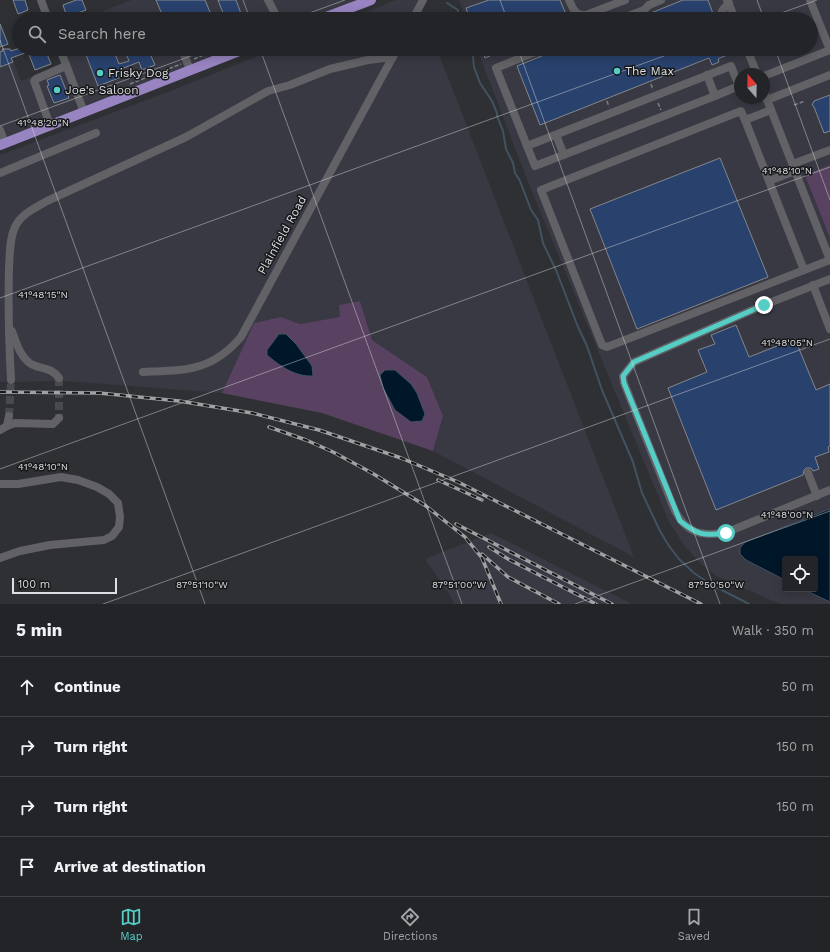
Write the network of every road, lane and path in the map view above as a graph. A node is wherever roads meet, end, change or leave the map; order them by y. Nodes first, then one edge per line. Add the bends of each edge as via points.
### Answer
1 (41, 0) edge
2 (268, 0) edge
3 (371, 0) edge
4 (423, 0) edge
5 (569, 0) edge
6 (625, 0) edge
7 (661, 0) edge
8 (810, 0) edge
9 (728, 2) edge
10 (45, 12) edge
11 (274, 12) edge
12 (339, 12) edge
13 (417, 12) edge
14 (576, 12) edge
15 (594, 12) edge
16 (639, 12) edge
17 (721, 12) edge
18 (732, 12) edge
19 (815, 12) edge
20 (818, 20) edge
21 (830, 50) edge
22 (818, 55) edge
23 (62, 56) edge
24 (184, 56) edge
25 (206, 56) edge
26 (221, 56) edge
27 (526, 56) edge
28 (750, 56) edge
29 (815, 56) edge
30 (392, 57) joint
31 (66, 66) junction
32 (188, 66) junction
33 (755, 68) edge
34 (734, 73) edge
35 (770, 74) edge
36 (707, 75) junction
37 (830, 75) edge
38 (130, 84) dead end
39 (734, 88) edge
40 (715, 96) junction
41 (770, 99) edge
42 (805, 101) dead end
43 (769, 104) edge
44 (794, 105) dead end
45 (771, 110) junction
46 (84, 112) junction
47 (745, 120) junction
48 (50, 125) junction
49 (0, 130) edge
50 (96, 134) dead end
51 (556, 135) junction
52 (2, 144) edge
53 (527, 146) junction
54 (830, 150) edge
55 (564, 155) junction
56 (794, 168) junction
57 (0, 173) edge
58 (769, 181) junction
59 (830, 260) edge
60 (804, 270) junction
61 (830, 279) edge
62 (813, 285) junction
63 (9, 324) junction
64 (830, 329) edge
65 (143, 372) dead end
66 (59, 378) dead end
67 (12, 380) tunnel mouth
68 (9, 416) tunnel mouth
69 (59, 418) dead end
70 (3, 428) edge
71 (808, 473) dead end
72 (0, 484) edge
73 (830, 490) edge
74 (817, 496) junction
75 (0, 558) edge

1 - 10 street
2 - 11 street
3 - 12 main road
4 - 13 street
5 - 14 street
6 - 15 street
7 - 16 street via 649,4
8 - 19 street
9 - 17 street
9 - 18 street
20 - 21 street
21 - 22 street
23 - 31 street
24 - 32 street
25 - 32 path
26 - 32 main road
27 - 53 street via 496,68
28 - 33 street
29 - 35 street
30 - 63 street via 330,69 268,91 186,137 30,210 20,218 11,236
30 - 65 street, Plainfield Road via 241,336 221,356 200,366 186,370
31 - 46 street
31 - 48 street via 34,81
32 - 38 path
32 - 46 main road
34 - 36 street via 731,66
36 - 40 street
36 - 51 street
37 - 41 street
39 - 40 street
40 - 55 street
42 - 44 path
43 - 45 street
45 - 47 street
45 - 56 street
46 - 48 main road
47 - 58 street
47 - 60 street via 741,111 541,190 602,345 607,347
48 - 52 main road
49 - 52 street
50 - 57 street
51 - 53 street
51 - 55 street
53 - 55 street via 535,166
54 - 56 street
56 - 58 street
56 - 59 street
58 - 60 street
59 - 60 street
61 - 62 street
62 - 64 street
62 - 74 street via 634,362 623,376 675,511 680,521 695,532 709,535 726,533
63 - 66 street via 26,360 32,365 49,369
63 - 67 street
68 - 70 street
69 - 70 street via 53,424 15,423
71 - 74 street
72 - 75 street via 18,484 60,477 78,480 110,494 118,503 120,517 119,527 112,536 104,540 50,545
73 - 74 street

